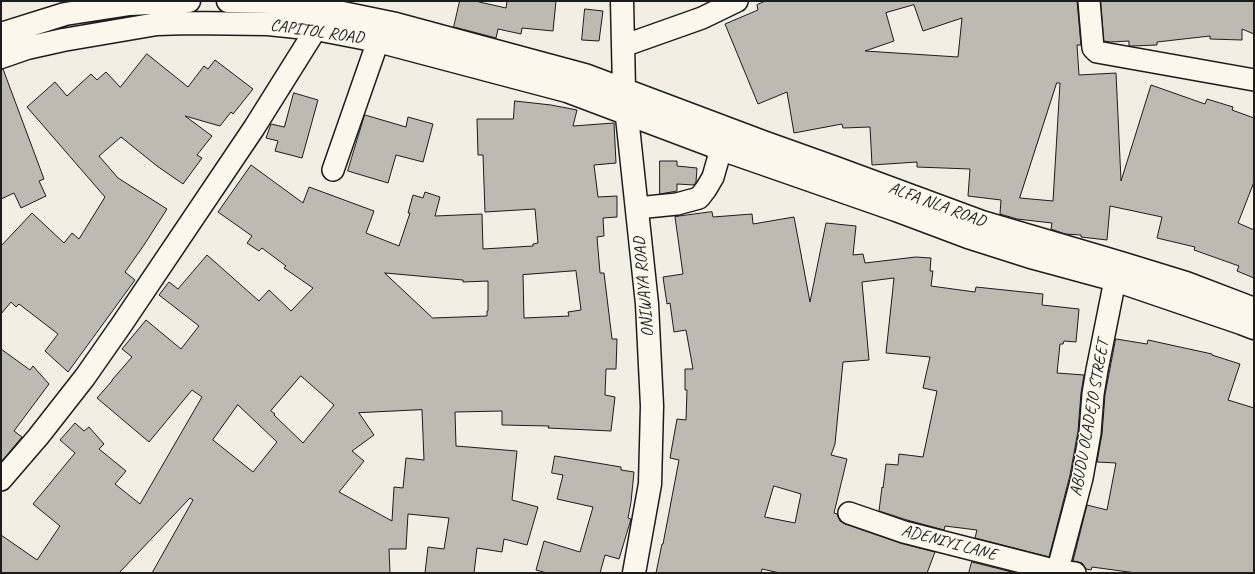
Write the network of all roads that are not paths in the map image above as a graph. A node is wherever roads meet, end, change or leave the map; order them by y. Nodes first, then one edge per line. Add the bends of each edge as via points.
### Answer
1 (189, 1) edge
2 (228, 1) edge
3 (622, 1) edge
4 (737, 1) edge
5 (1089, 1) edge
6 (333, 6) edge
7 (316, 29) junction
8 (1, 34) edge
9 (378, 41) junction
10 (623, 46) junction
11 (1, 56) edge
12 (1254, 80) edge
13 (624, 89) junction
14 (626, 113) junction
15 (721, 149) junction
16 (333, 170) dead end
17 (637, 208) junction
18 (1118, 271) junction
19 (1254, 309) edge
20 (1254, 328) edge
21 (1, 480) edge
22 (849, 513) dead end
23 (1063, 572) edge
24 (634, 573) edge

1 - 8 main road via 130,4 65,14
2 - 6 main road, CAPITOL ROAD
3 - 10 main road, ONIWAYA ROAD
4 - 10 street via 702,18
5 - 12 street via 1093,48 1097,52
6 - 13 main road, CAPITOL ROAD via 585,75
7 - 9 main road, CAPITOL ROAD
7 - 11 main road, CAPITOL ROAD via 268,24 157,24 63,40
7 - 21 street via 254,128 122,324 38,437
9 - 14 main road, CAPITOL ROAD via 567,91
9 - 16 street
10 - 13 main road, ONIWAYA ROAD
13 - 14 main road, ONIWAYA ROAD
13 - 18 main road, ALFA NLA ROAD
14 - 15 main road, ALFA NLA ROAD
14 - 17 main road, ONIWAYA ROAD
15 - 17 street via 713,177 699,198 677,204
15 - 18 main road, ALFA NLA ROAD via 1034,258
17 - 24 main road, ONIWAYA ROAD via 647,304 652,406 650,484
18 - 19 main road, ALFA NLA ROAD via 1186,283
18 - 20 main road, ALFA NLA ROAD
18 - 23 street, ABUDU OLADEJO STREET via 1097,370 1090,433
22 - 23 street, ADENIYI LANE via 904,532

